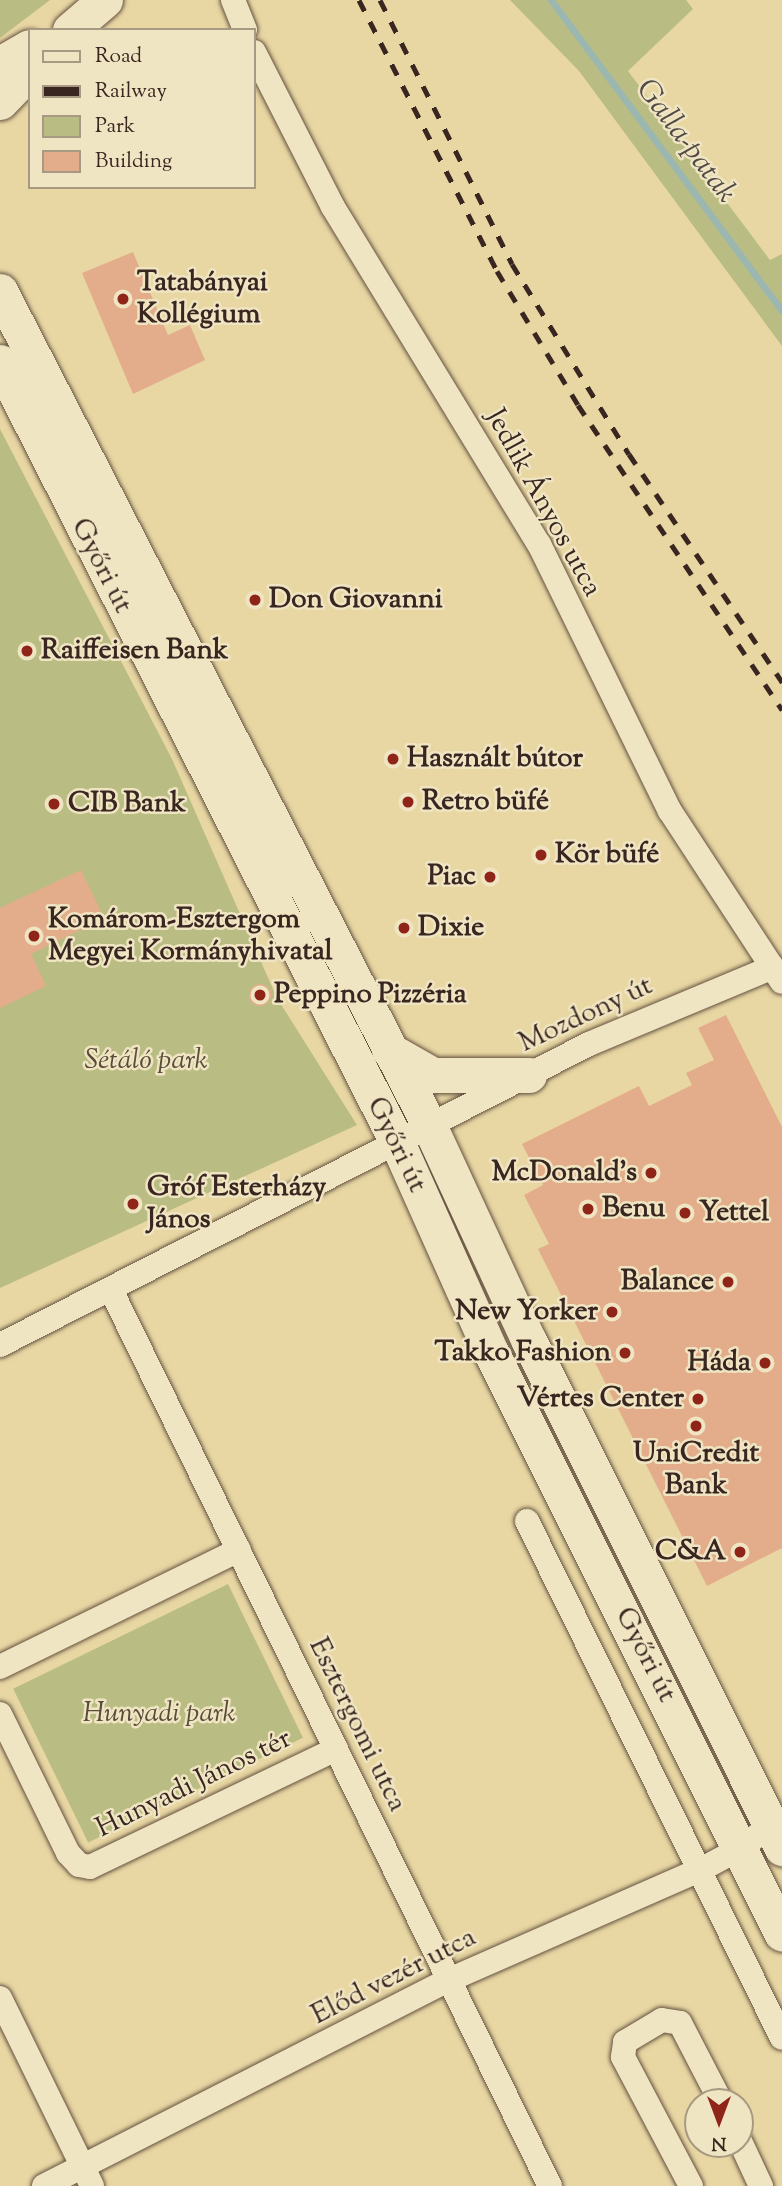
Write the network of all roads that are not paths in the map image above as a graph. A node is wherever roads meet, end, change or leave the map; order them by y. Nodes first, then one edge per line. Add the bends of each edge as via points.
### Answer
1 (105, 0) edge
2 (233, 0) edge
3 (72, 28) edge
4 (244, 28) edge
5 (256, 56) edge
6 (14, 59) edge
7 (0, 102) edge
8 (0, 291) edge
9 (0, 362) edge
10 (777, 974) edge
11 (389, 1050) junction
12 (529, 1074) junction
13 (429, 1125) junction
14 (397, 1142) junction
15 (111, 1290) junction
16 (0, 1345) edge
17 (527, 1521) dead end
18 (239, 1550) junction
19 (0, 1667) edge
20 (0, 1714) edge
21 (336, 1749) junction
22 (777, 1836) edge
23 (743, 1847) junction
24 (702, 1869) junction
25 (782, 1934) edge
26 (449, 1980) junction
27 (0, 1998) edge
28 (782, 2038) edge
29 (714, 2088) edge
30 (748, 2158) edge
31 (87, 2177) edge
32 (44, 2186) edge
33 (550, 2186) edge
34 (691, 2186) edge
35 (761, 2186) edge

1 - 3 street
2 - 4 street
5 - 10 street, Jedlik Ányos utca via 333,207 539,544 670,811
6 - 7 street
8 - 11 street, Győri út
9 - 14 street, Győri út
10 - 12 street, Mozdony út via 636,1021
11 - 12 street via 433,1075
11 - 13 street, Győri út
12 - 13 street, Mozdony út
13 - 14 street, Mozdony út
13 - 22 street, Győri út via 529,1341
14 - 15 street, Mozdony út
14 - 23 street, Győri út via 492,1354
15 - 16 street, Mozdony út
15 - 18 street, Esztergomi utca
17 - 24 street, Győri út
18 - 19 street
18 - 21 street, Esztergomi utca
20 - 21 street, Hunyadi János tér via 68,1853 79,1865 90,1867
21 - 26 street, Esztergomi utca
22 - 23 street, Előd vezér utca
23 - 24 street, Előd vezér utca
23 - 25 street, Győri út
24 - 26 street, Előd vezér utca
24 - 28 street, Győri út
26 - 31 street, Előd vezér utca
26 - 33 street, Esztergomi utca
27 - 31 street
29 - 34 street via 680,2023 662,2020 629,2035 623,2057
30 - 35 street
31 - 32 street, Előd vezér utca

